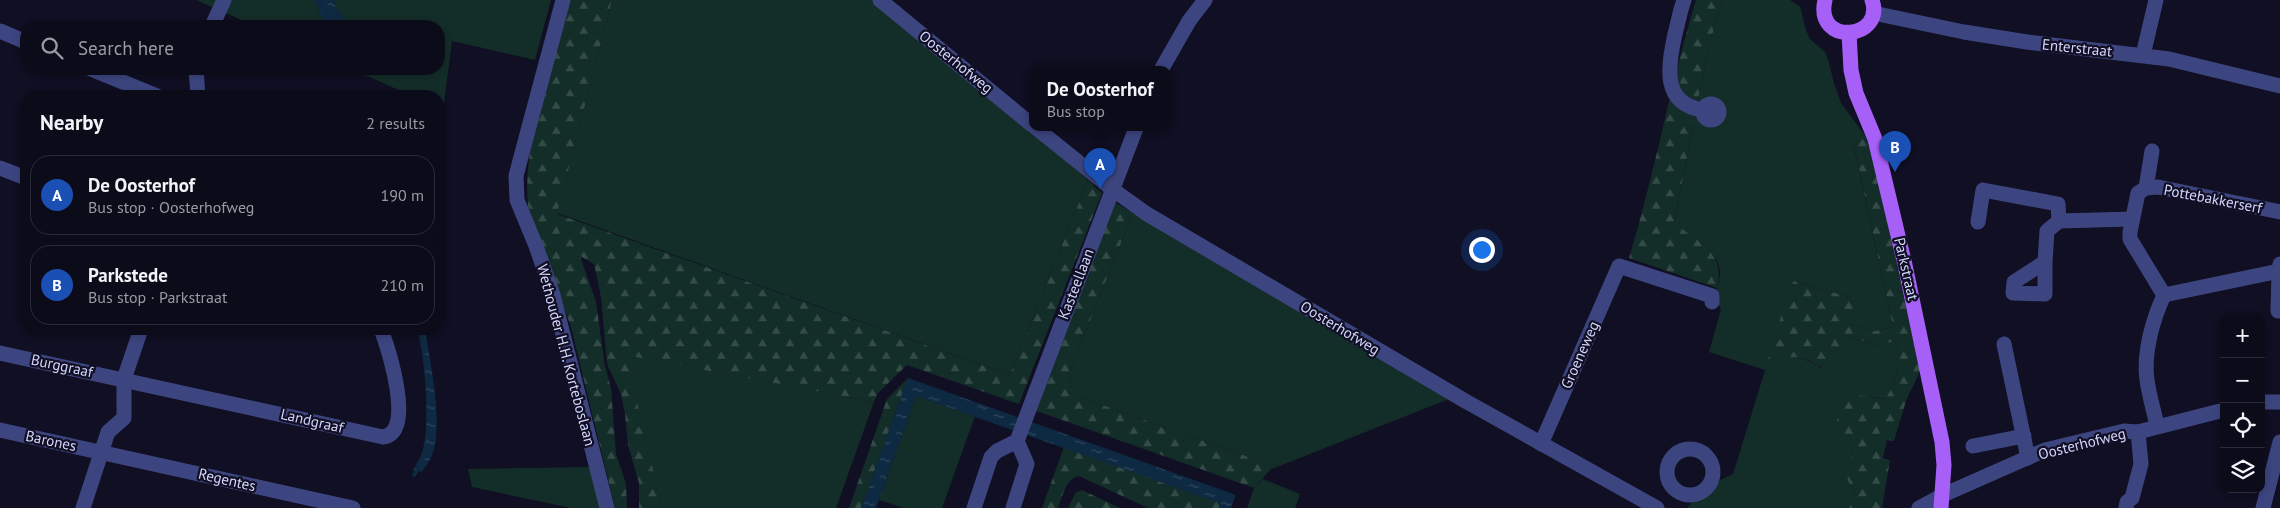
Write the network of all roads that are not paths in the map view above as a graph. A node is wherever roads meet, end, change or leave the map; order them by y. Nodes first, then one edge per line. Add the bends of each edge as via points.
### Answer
1 (224, 0) edge
2 (563, 0) edge
3 (880, 0) edge
4 (1206, 0) edge
5 (1684, 0) edge
6 (1825, 0) edge
7 (2156, 0) edge
8 (1872, 7) edge
9 (215, 20) edge
10 (0, 31) edge
11 (1850, 33) junction
12 (20, 39) edge
13 (2143, 55) junction
14 (1163, 66) edge
15 (106, 75) edge
16 (196, 75) edge
17 (2280, 86) edge
18 (142, 90) edge
19 (198, 90) edge
20 (1703, 110) dead end
21 (1029, 123) edge
22 (1040, 131) edge
23 (1135, 131) edge
24 (2152, 151) dead end
25 (0, 168) edge
26 (20, 176) edge
27 (2146, 188) junction
28 (1112, 190) junction
29 (2280, 212) edge
30 (2132, 219) junction
31 (2059, 220) junction
32 (1978, 222) dead end
33 (2045, 262) dead end
34 (2279, 267) edge
35 (2164, 296) junction
36 (1712, 302) dead end
37 (2278, 311) dead end
38 (138, 335) edge
39 (383, 335) edge
40 (2004, 344) dead end
41 (0, 353) edge
42 (124, 379) junction
43 (2265, 402) edge
44 (2280, 402) edge
45 (2220, 411) edge
46 (2157, 426) junction
47 (0, 430) edge
48 (2138, 432) junction
49 (2024, 436) junction
50 (1017, 441) junction
51 (2280, 442) edge
52 (1541, 444) junction
53 (1973, 446) dead end
54 (101, 452) junction
55 (2028, 458) junction
56 (1942, 502) edge
57 (84, 508) edge
58 (353, 508) edge
59 (607, 508) edge
60 (974, 508) edge
61 (1013, 508) edge
62 (1657, 508) edge
63 (1919, 508) edge
64 (2126, 508) edge
65 (2263, 508) edge

1 - 9 street
2 - 59 street, Wethouder H.H. Korteboslaan via 516,176 516,188 523,216 553,295
3 - 21 street, Oosterhofweg
4 - 14 street via 1189,20
5 - 20 street via 1670,58 1671,87 1686,106
6 - 11 main road via 1823,7 1828,23 1841,32
7 - 13 street
8 - 11 main road via 1865,27
8 - 13 street, Enterstraat via 1964,32
10 - 12 street
11 - 56 main road, Parkstraat via 1856,93 1875,139 1942,442
13 - 17 street, Enterstraat
15 - 18 street
16 - 19 street
22 - 28 street, Oosterhofweg
23 - 28 street, Kasteellaan
24 - 27 street, Pottebakkerserf
25 - 26 street
27 - 29 street, Pottebakkerserf
27 - 30 street, Pottebakkerserf via 2138,193
28 - 50 street, Kasteellaan
28 - 52 street, Oosterhofweg via 1156,219
30 - 31 street
30 - 35 street, Pottebakkerserf via 2130,239
31 - 32 street via 2058,204 1983,190
31 - 33 street via 2048,231
34 - 35 street
34 - 37 street
35 - 46 street via 2158,308 2146,360
36 - 52 street, Groeneweg via 1712,296 1619,266
38 - 42 street
39 - 42 street, Landgraaf via 392,366 398,406 397,426 386,437
40 - 49 street
41 - 42 street, Burggraaf
42 - 54 street via 124,418 108,432
43 - 44 street
45 - 46 street, Oosterhofweg
46 - 48 street, Oosterhofweg
47 - 54 street, Barones
48 - 55 street, Oosterhofweg via 2124,431 2045,450
48 - 64 street via 2141,464
49 - 53 street
49 - 55 street
50 - 60 street via 991,457
50 - 61 street via 1027,464
51 - 65 street
52 - 62 street, Oosterhofweg
54 - 57 street
54 - 58 street, Regentes
55 - 56 street, Oosterhofweg
56 - 63 street, Oosterhofweg

